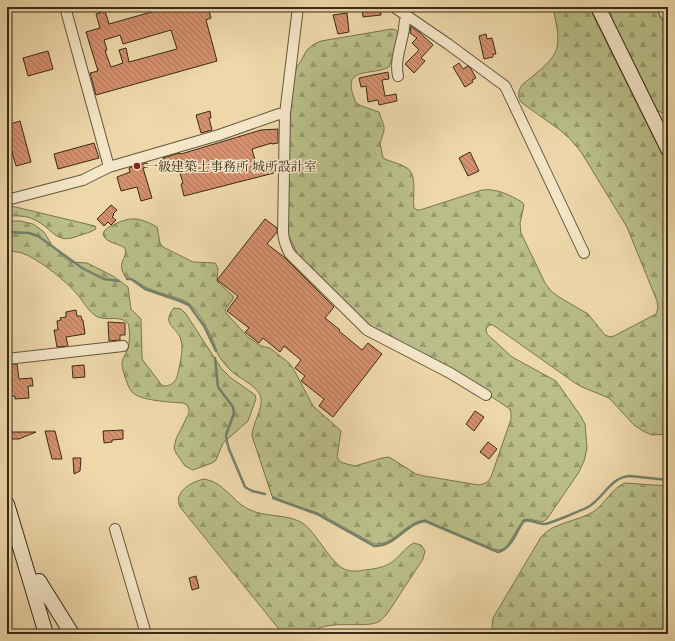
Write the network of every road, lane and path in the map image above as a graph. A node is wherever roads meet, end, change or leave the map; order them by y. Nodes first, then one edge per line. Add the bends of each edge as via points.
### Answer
1 (65, 7) edge
2 (298, 7) edge
3 (394, 7) edge
4 (598, 7) edge
5 (662, 7) edge
6 (407, 16) junction
7 (668, 19) edge
8 (398, 76) dead end
9 (285, 114) junction
10 (668, 149) edge
11 (109, 167) junction
12 (7, 200) edge
13 (584, 253) dead end
14 (123, 346) dead end
15 (7, 359) edge
16 (486, 395) dead end
17 (7, 504) edge
18 (115, 529) dead end
19 (30, 583) junction
20 (46, 634) edge
21 (72, 634) edge
22 (146, 634) edge

1 - 11 street
2 - 9 street
3 - 6 street
4 - 10 street
5 - 7 street
6 - 8 street via 399,48
6 - 13 street via 505,86
9 - 11 street
9 - 16 street via 283,233 290,254 367,330 450,373
11 - 12 street via 83,180
14 - 15 street
17 - 19 street
18 - 22 street
19 - 20 street
19 - 21 street via 39,581

